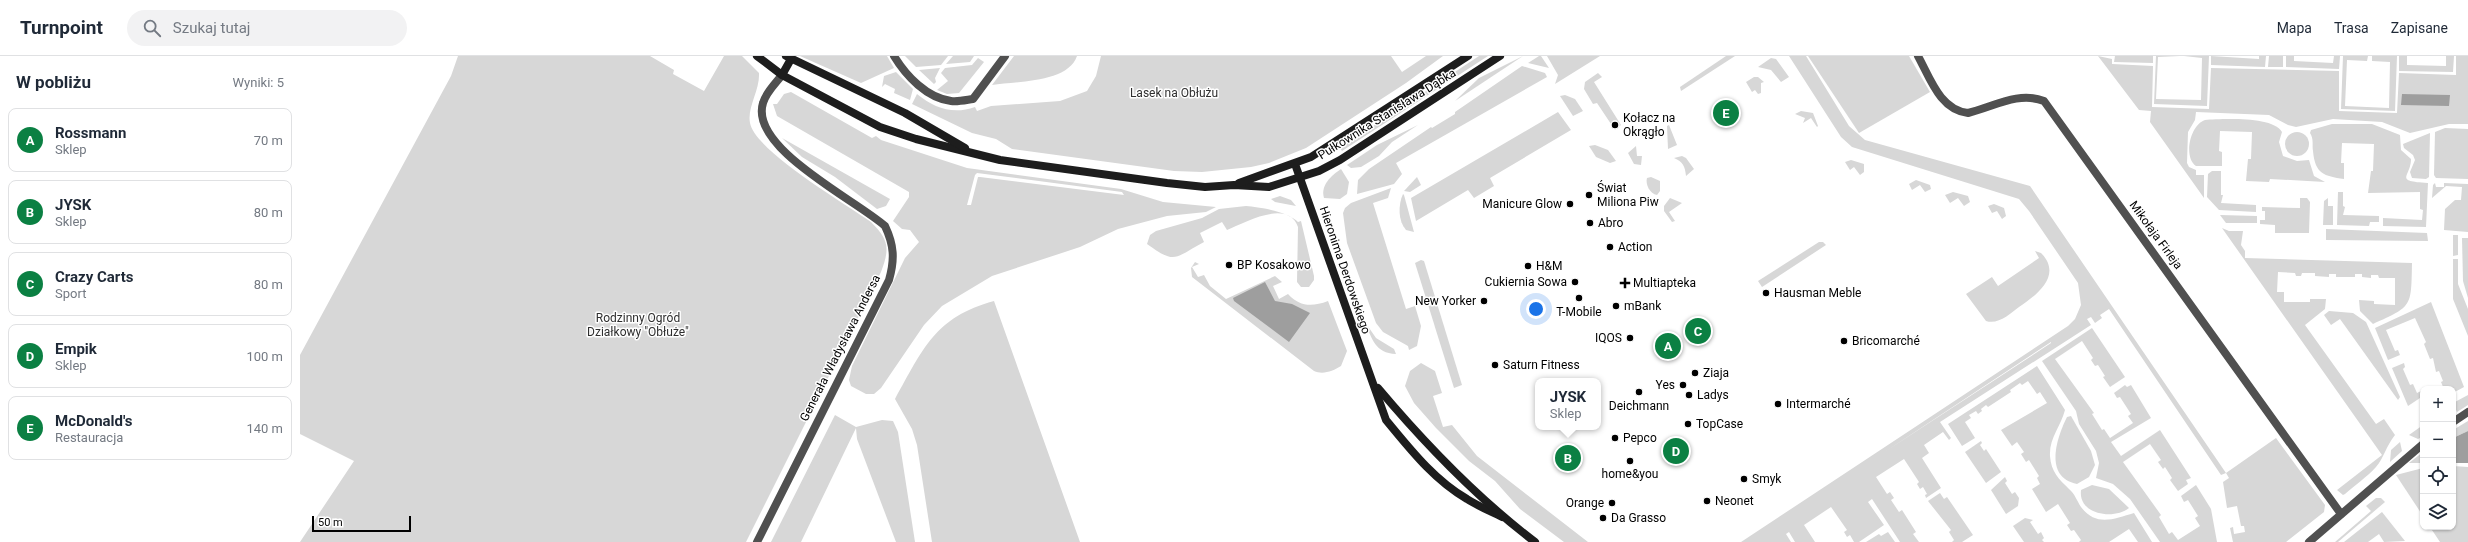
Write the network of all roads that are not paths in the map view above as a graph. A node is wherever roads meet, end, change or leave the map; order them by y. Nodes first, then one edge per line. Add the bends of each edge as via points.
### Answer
1 (757, 56) edge
2 (894, 56) edge
3 (1005, 56) edge
4 (1468, 56) edge
5 (1500, 56) edge
6 (1918, 56) edge
7 (789, 58) edge
8 (782, 75) junction
9 (972, 152) junction
10 (1295, 164) junction
11 (1300, 178) junction
12 (1234, 185) junction
13 (1374, 384) junction
14 (2468, 412) edge
15 (2456, 420) edge
16 (2420, 447) edge
17 (2341, 514) junction
18 (1502, 517) junction
19 (757, 542) edge
20 (1536, 542) edge
21 (2309, 542) edge

1 - 8 main road, Pułkownika Stanisława Dąbka
2 - 3 street via 900,67 920,86 937,98 952,102 973,99
4 - 10 main road, Pułkownika Stanisława Dąbka via 1335,143
5 - 11 main road, Pułkownika Stanisława Dąbka via 1340,160
6 - 17 street, Mikołaja Firleja via 1941,98 1951,109 1968,113 2023,97 2034,97 2048,106
7 - 8 main road, Pułkownika Stanisława Dąbka
7 - 9 main road, Pułkownika Stanisława Dąbka via 905,113
8 - 9 main road, Pułkownika Stanisława Dąbka via 880,127 916,139
8 - 19 street, Generała Władysława Andersa via 763,104 770,135 789,158 885,226 892,240 894,257 889,280
9 - 12 main road, Pułkownika Stanisława Dąbka via 1019,163 1133,178 1205,187
10 - 11 main road, Hieronima Derdowskiego
10 - 12 main road, Pułkownika Stanisława Dąbka
11 - 12 main road, Pułkownika Stanisława Dąbka via 1269,187
11 - 13 main road, Hieronima Derdowskiego
13 - 18 main road, Hieronima Derdowskiego via 1428,447
13 - 18 main road, Hieronima Derdowskiego via 1386,420 1432,472 1466,499
14 - 15 street
16 - 17 street
17 - 21 street
18 - 20 main road, Hieronima Derdowskiego

